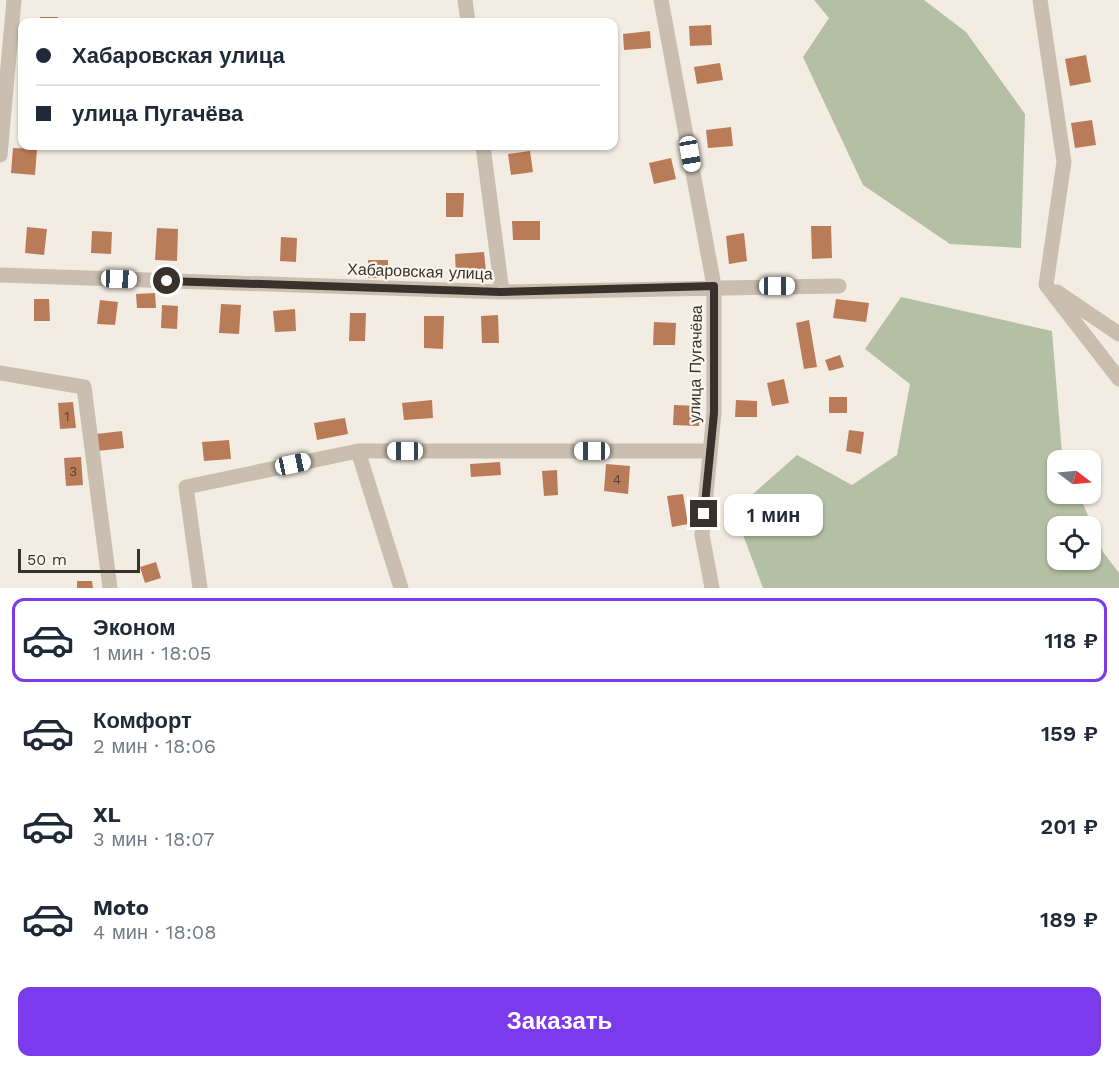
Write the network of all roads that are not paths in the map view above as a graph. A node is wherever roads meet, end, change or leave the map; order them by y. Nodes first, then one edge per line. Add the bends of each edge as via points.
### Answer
1 (14, 0) edge
2 (465, 0) edge
3 (662, 0) edge
4 (1040, 0) edge
5 (467, 18) edge
6 (10, 67) edge
7 (483, 150) edge
8 (0, 155) edge
9 (0, 275) edge
10 (839, 285) dead end
11 (1046, 285) junction
12 (714, 286) junction
13 (501, 292) junction
14 (1119, 334) edge
15 (0, 373) edge
16 (1119, 379) edge
17 (358, 451) junction
18 (709, 451) junction
19 (110, 588) edge
20 (200, 588) edge
21 (401, 588) edge
22 (712, 588) edge

1 - 6 street
2 - 5 street
3 - 12 street, улица Пугачёва
4 - 11 street via 1064,162
6 - 8 street
7 - 13 street
9 - 13 street, Хабаровская улица
10 - 12 street, Хабаровская улица
11 - 14 street
11 - 16 street
12 - 13 street, Хабаровская улица
12 - 18 street, улица Пугачёва via 714,413
15 - 19 street via 84,387
17 - 18 street
17 - 20 street via 186,487
17 - 21 street
18 - 22 street, улица Пугачёва via 702,535

